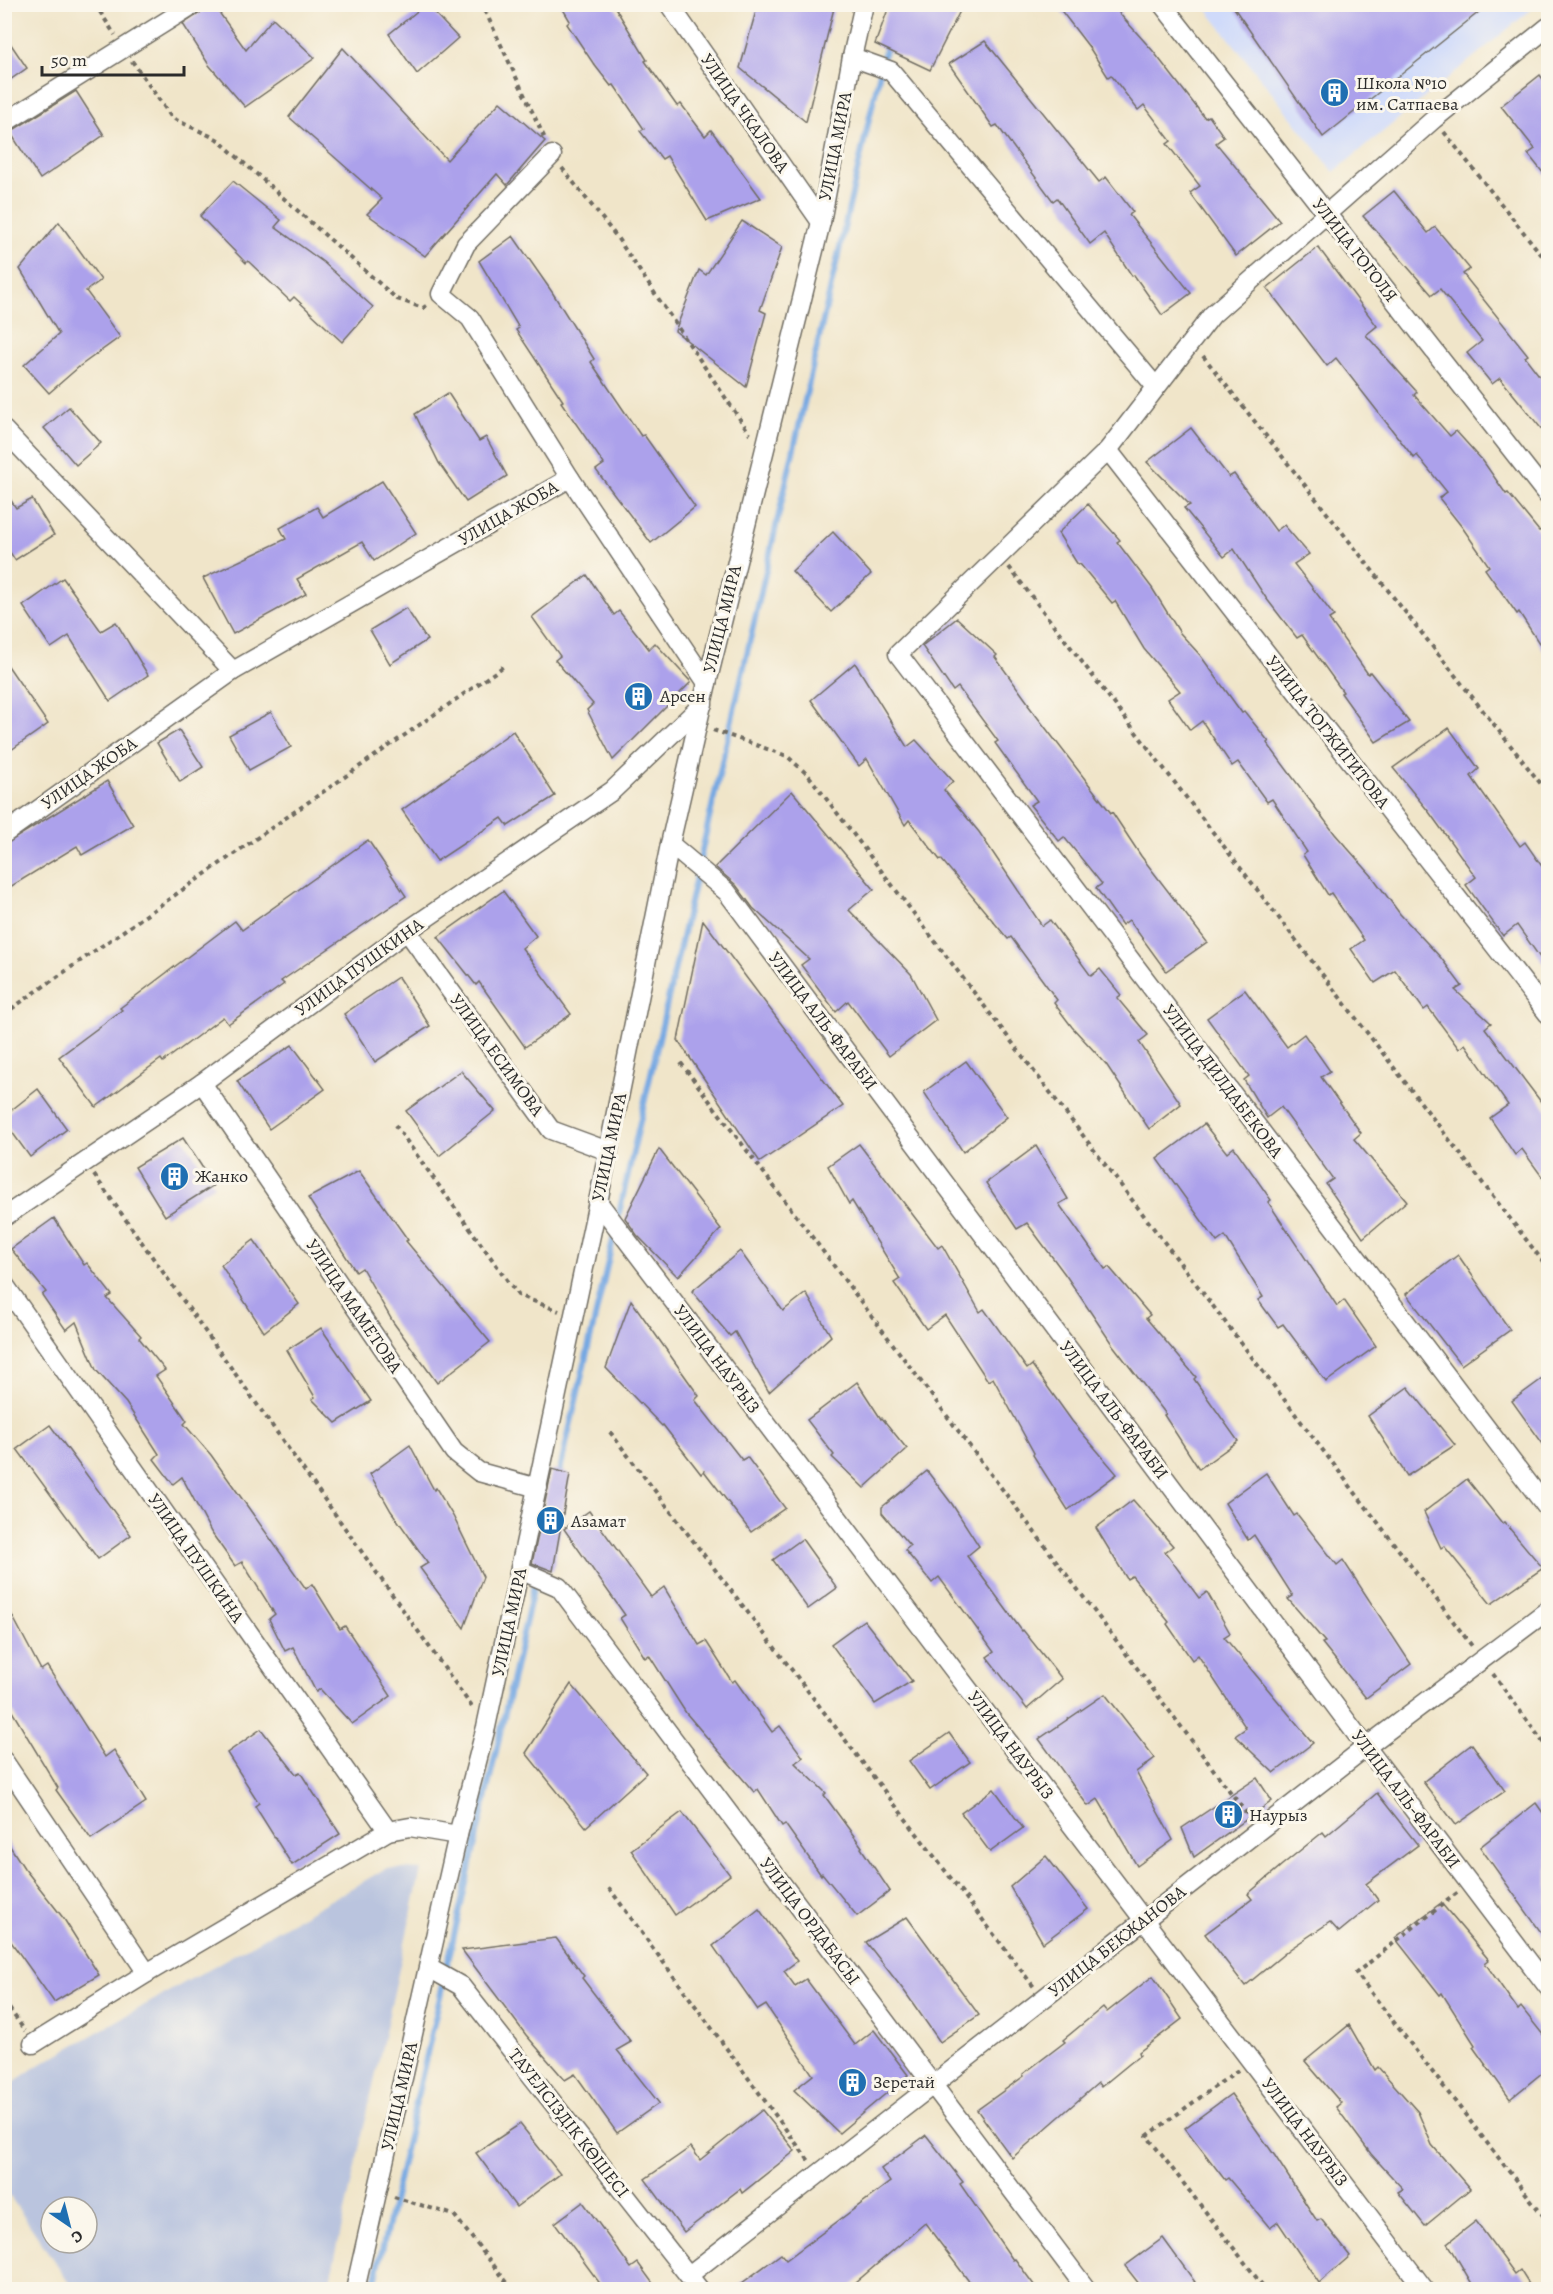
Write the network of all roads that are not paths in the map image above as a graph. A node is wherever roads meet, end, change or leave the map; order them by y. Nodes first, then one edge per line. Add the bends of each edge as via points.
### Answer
1 (194, 4) edge
2 (669, 4) edge
3 (864, 4) edge
4 (1162, 4) edge
5 (1548, 27) edge
6 (852, 57) junction
7 (4, 123) edge
8 (552, 155) road end
9 (1326, 213) junction
10 (821, 222) junction
11 (1156, 387) junction
12 (4, 430) edge
13 (1108, 450) junction
14 (570, 478) junction
15 (1548, 496) edge
16 (233, 671) junction
17 (707, 683) junction
18 (703, 704) junction
19 (4, 834) edge
20 (670, 843) junction
21 (407, 931) junction
22 (1548, 1014) edge
23 (202, 1083) junction
24 (608, 1151) junction
25 (598, 1202) junction
26 (4, 1217) edge
27 (4, 1284) edge
28 (538, 1488) junction
29 (1548, 1509) edge
30 (520, 1570) junction
31 (1548, 1610) edge
32 (1365, 1747) junction
33 (4, 1761) edge
34 (388, 1831) junction
35 (458, 1835) junction
36 (1144, 1920) junction
37 (429, 1968) junction
38 (147, 1973) junction
39 (1548, 1987) edge
40 (33, 2044) road end
41 (932, 2084) junction
42 (694, 2282) edge
43 (355, 2289) edge
44 (1087, 2289) edge
45 (1425, 2289) edge

1 - 7 street
2 - 10 street, УЛИЦА ЧКАЛОВА
3 - 6 street, УЛИЦА МИРА
4 - 9 street, УЛИЦА ГОГОЛЯ
5 - 9 street
6 - 10 street, УЛИЦА МИРА
6 - 11 street via 891,71
8 - 14 street via 466,244 441,294 470,318
9 - 11 street via 1212,315
9 - 15 street, УЛИЦА ГОГОЛЯ
10 - 17 street, УЛИЦА МИРА
11 - 13 street
12 - 16 street
13 - 22 street, УЛИЦА ТОГЖИГИТОВА
13 - 29 street, УЛИЦА ДИЛДАБЕКОВА via 898,654
14 - 16 street, УЛИЦА ЖОБА
14 - 17 street, УЛИЦА ЖОБА
16 - 19 street, УЛИЦА ЖОБА
17 - 18 street, УЛИЦА МИРА
18 - 20 street, УЛИЦА МИРА
18 - 21 street, УЛИЦА ПУШКИНА via 612,791
20 - 24 street, УЛИЦА МИРА
20 - 32 street, УЛИЦА АЛЬ-ФАРАБИ via 728,892
21 - 23 street, УЛИЦА ПУШКИНА
21 - 24 street, УЛИЦА ЕСИМОВА via 551,1130
23 - 26 street, УЛИЦА ПУШКИНА
23 - 28 street, УЛИЦА МАМЕТОВА via 454,1452 479,1472
24 - 25 street, УЛИЦА МИРА
25 - 28 street, УЛИЦА МИРА
25 - 36 street, УЛИЦА НАУРЫЗ
27 - 34 street, УЛИЦА ПУШКИНА
28 - 30 street, УЛИЦА МИРА
30 - 35 street, УЛИЦА МИРА
30 - 41 street, УЛИЦА ОРДАБАСЫ via 559,1587
31 - 32 street, УЛИЦА БЕКЖАНОВА
32 - 36 street, УЛИЦА БЕКЖАНОВА
32 - 39 street, УЛИЦА АЛЬ-ФАРАБИ
33 - 38 street
34 - 35 street via 410,1827
34 - 38 street
35 - 37 street, УЛИЦА МИРА
36 - 41 street, УЛИЦА БЕКЖАНОВА
36 - 45 street, УЛИЦА НАУРЫЗ
37 - 42 street, ТАУЕЛСІЗДІК КӨШЕСІ via 461,1986
37 - 43 street, УЛИЦА МИРА
38 - 40 street
41 - 42 street, УЛИЦА БЕКЖАНОВА via 818,2174
41 - 44 street, УЛИЦА ОРДАБАСЫ

